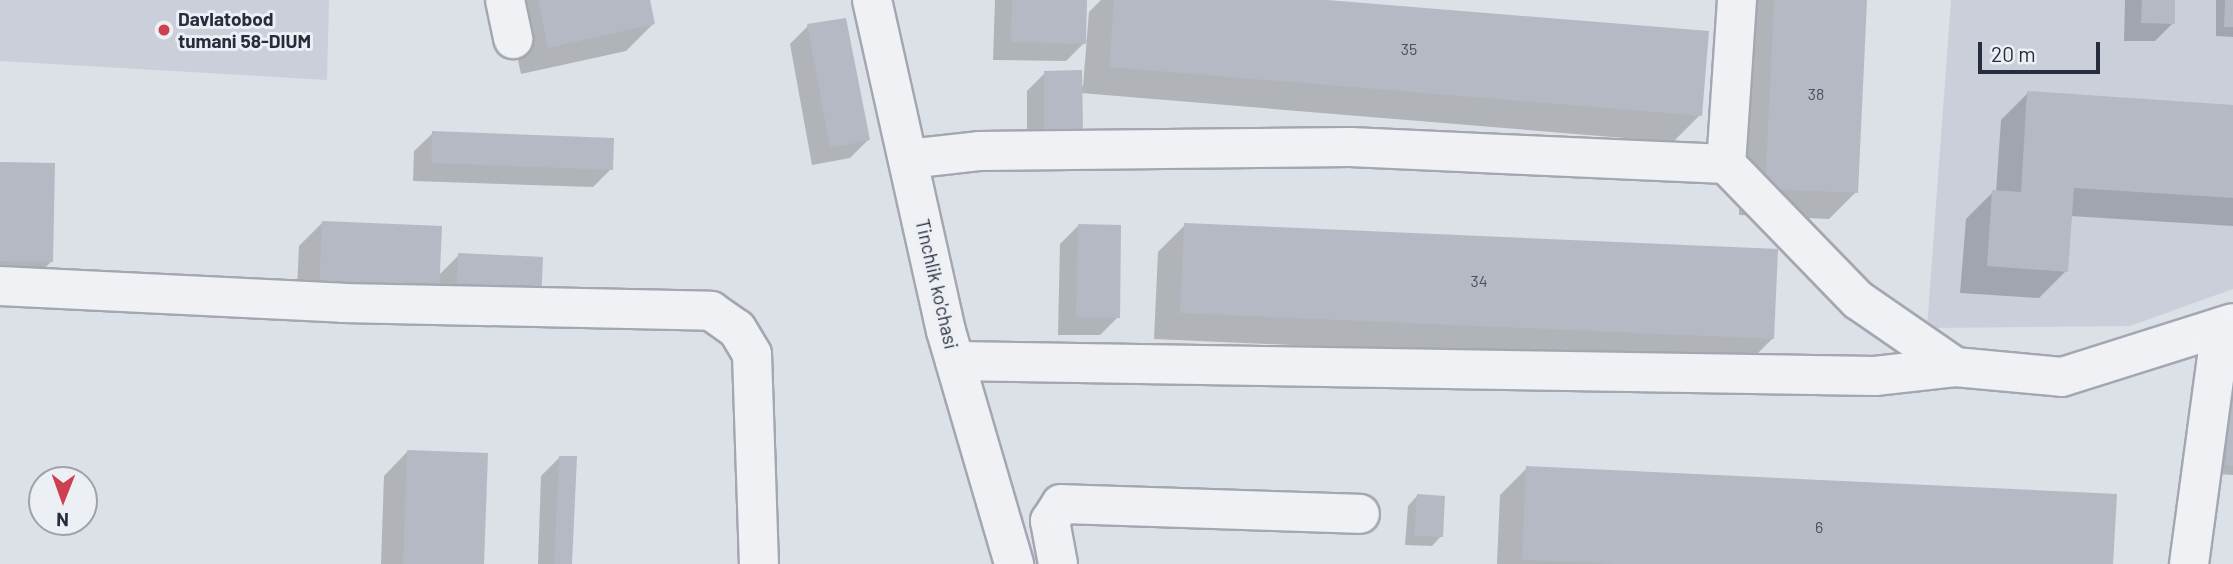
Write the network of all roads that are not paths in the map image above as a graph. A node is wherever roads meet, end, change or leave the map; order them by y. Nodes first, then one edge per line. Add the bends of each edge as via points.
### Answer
1 (505, 0) edge
2 (872, 0) edge
3 (1737, 0) edge
4 (513, 39) dead end
5 (908, 159) junction
6 (1726, 164) junction
7 (0, 286) edge
8 (2227, 325) edge
9 (955, 361) junction
10 (1955, 366) junction
11 (1360, 514) dead end
12 (759, 564) edge
13 (1014, 564) edge
14 (1058, 564) edge
15 (2189, 564) edge

1 - 4 street
2 - 5 street, Tinchlik ko'chasi
3 - 6 street
5 - 6 street via 978,151 1350,147
5 - 9 street, Tinchlik ko'chasi
6 - 10 street via 1858,300
7 - 12 street via 343,303 711,311 737,329 752,354
8 - 10 street via 2062,377
8 - 15 street
9 - 10 street via 1875,376
9 - 13 street, Tinchlik ko'chasi
11 - 14 street via 1061,505 1050,521

